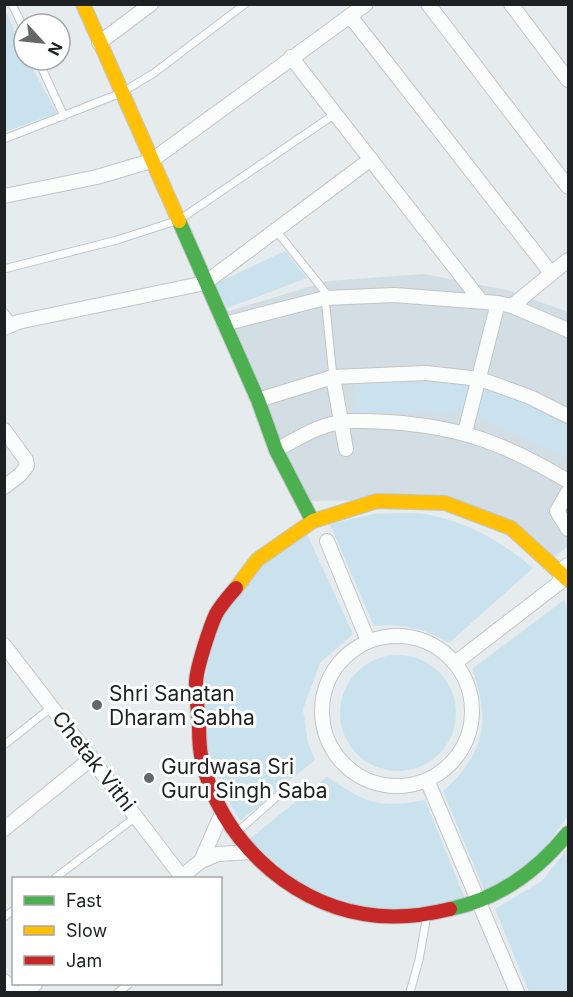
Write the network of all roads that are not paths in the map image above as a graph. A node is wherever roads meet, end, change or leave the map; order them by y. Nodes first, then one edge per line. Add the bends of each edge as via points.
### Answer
1 (83, 4) edge
2 (151, 4) edge
3 (245, 4) edge
4 (366, 4) edge
5 (428, 4) edge
6 (511, 4) edge
7 (350, 15) junction
8 (99, 43) junction
9 (291, 57) junction
10 (44, 72) edge
11 (568, 80) edge
12 (121, 93) junction
13 (335, 114) junction
14 (64, 116) junction
15 (4, 139) edge
16 (371, 159) junction
17 (151, 161) junction
18 (568, 187) edge
19 (4, 196) edge
20 (179, 220) junction
21 (275, 229) junction
22 (568, 260) edge
23 (4, 269) edge
24 (552, 273) junction
25 (205, 283) junction
26 (327, 298) junction
27 (480, 300) junction
28 (505, 304) junction
29 (4, 312) edge
30 (224, 324) junction
31 (9, 326) edge
32 (568, 330) edge
33 (333, 377) junction
34 (480, 379) junction
35 (258, 400) junction
36 (568, 416) edge
37 (341, 422) junction
38 (4, 430) edge
39 (465, 432) junction
40 (346, 449) dead end
41 (276, 450) junction
42 (568, 482) edge
43 (4, 487) edge
44 (568, 492) edge
45 (312, 520) junction
46 (568, 528) edge
47 (327, 541) dead end
48 (565, 577) edge
49 (368, 641) junction
50 (4, 645) edge
51 (10, 662) edge
52 (455, 663) junction
53 (52, 707) junction
54 (4, 745) edge
55 (92, 758) junction
56 (427, 780) junction
57 (281, 793) dead end
58 (222, 813) junction
59 (137, 816) junction
60 (4, 829) edge
61 (235, 833) junction
62 (568, 833) edge
63 (251, 852) junction
64 (201, 861) junction
65 (58, 877) edge
66 (180, 877) edge
67 (182, 877) edge
68 (480, 902) junction
69 (427, 915) junction
70 (4, 981) edge
71 (13, 993) edge
72 (410, 993) edge
73 (517, 993) edge

1 - 8 street
2 - 8 street
3 - 12 lane
4 - 7 street
5 - 18 street
6 - 11 street
7 - 9 street
7 - 24 street
8 - 12 street
9 - 13 street
9 - 17 street
10 - 14 lane
12 - 14 lane
12 - 17 street
13 - 16 street
13 - 20 lane
14 - 15 lane
16 - 21 street
16 - 27 street
17 - 19 street via 97,177
17 - 20 street
20 - 23 lane
20 - 25 street
21 - 25 street
21 - 26 lane
22 - 24 street
24 - 28 street
25 - 30 street
25 - 31 street
26 - 27 street via 394,295
26 - 30 street
26 - 33 lane
27 - 28 street
28 - 32 street
28 - 34 street
29 - 31 lane
30 - 35 street
33 - 34 street via 426,373
33 - 35 street
33 - 37 street
34 - 36 street
34 - 39 street
35 - 41 street
37 - 39 street via 405,423
37 - 40 street
37 - 41 street via 313,430
38 - 43 street via 27,466
39 - 42 street via 520,454
41 - 45 street
44 - 46 street via 557,511
45 - 48 street via 348,506 387,500 426,500 464,508 500,522 532,544
45 - 58 street via 279,540 251,565 227,595 207,638 194,703 197,741 206,778
47 - 49 street
48 - 52 street
49 - 52 street via 392,636 415,638 430,643
49 - 56 street via 346,655 327,682 321,715 327,741 341,763 363,778 388,786
50 - 51 street, Chetak Vithi
51 - 53 street, Chetak Vithi
52 - 56 street via 469,690 471,721 461,750 452,762
53 - 54 lane
53 - 55 street, Chetak Vithi
55 - 59 street, Chetak Vithi
55 - 60 street
56 - 68 street
57 - 61 lane
58 - 61 street
58 - 64 street
59 - 65 lane
59 - 66 street, Chetak Vithi
61 - 63 street
62 - 68 street via 538,866 510,887
63 - 64 street via 218,854
63 - 69 street via 308,895 340,908 375,915
64 - 67 street
68 - 69 street
68 - 73 street
69 - 72 lane
70 - 71 street

